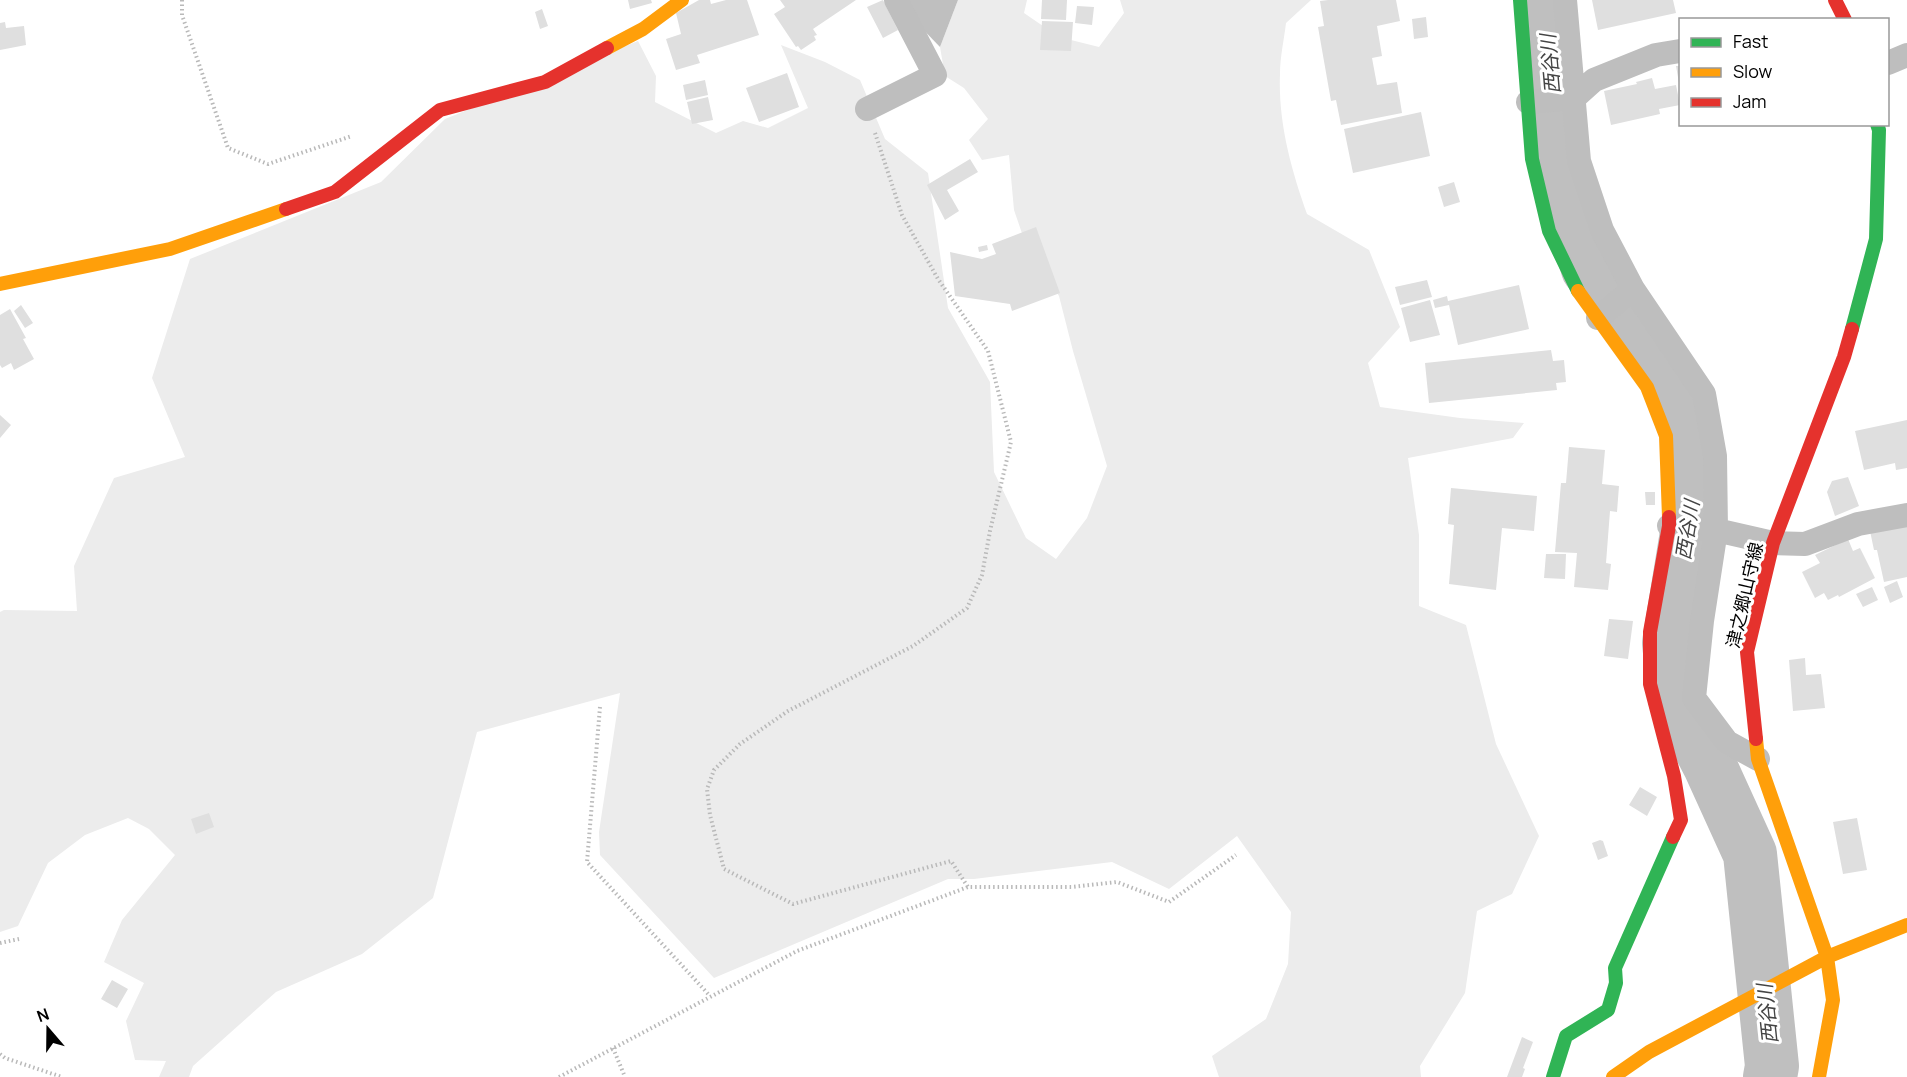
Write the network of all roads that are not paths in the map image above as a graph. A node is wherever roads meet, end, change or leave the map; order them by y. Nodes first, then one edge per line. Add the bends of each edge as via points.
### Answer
1 (682, 0) edge
2 (896, 0) edge
3 (1520, 0) edge
4 (1565, 0) edge
5 (1835, 0) edge
6 (1844, 18) edge
7 (1679, 51) edge
8 (1907, 55) edge
9 (1889, 62) edge
10 (1574, 98) junction
11 (1528, 102) junction
12 (867, 109) road end
13 (1878, 126) edge
14 (0, 284) edge
15 (1634, 289) junction
16 (1598, 318) junction
17 (1907, 515) edge
18 (1669, 526) junction
19 (1716, 530) junction
20 (1773, 543) junction
21 (1758, 759) junction
22 (1907, 925) edge
23 (1827, 957) junction
24 (1553, 1077) edge
25 (1613, 1077) edge
26 (1819, 1077) edge

1 - 14 street via 643,29 545,82 440,110 335,192 170,249
2 - 12 street via 935,75
3 - 11 street
4 - 10 street
5 - 6 street
7 - 10 street via 1656,55 1594,80
8 - 9 street
10 - 11 street
10 - 15 street via 1579,161 1602,230
11 - 16 street via 1532,159 1549,231 1578,291
13 - 20 street, 津之郷山守線 via 1876,240 1844,357
15 - 16 street
15 - 19 street via 1704,394 1715,456
16 - 18 street via 1647,387 1666,436
17 - 20 street via 1858,524 1805,544
18 - 19 street
18 - 24 street via 1650,632 1650,684 1681,820 1615,968 1616,983 1608,1010 1566,1036
19 - 20 street
19 - 21 street via 1695,698 1727,742
20 - 21 street, 津之郷山守線 via 1747,652
21 - 23 street, 津之郷山守線
22 - 23 street
23 - 25 street via 1649,1052
23 - 26 street, 津之郷山守線 via 1833,1000

